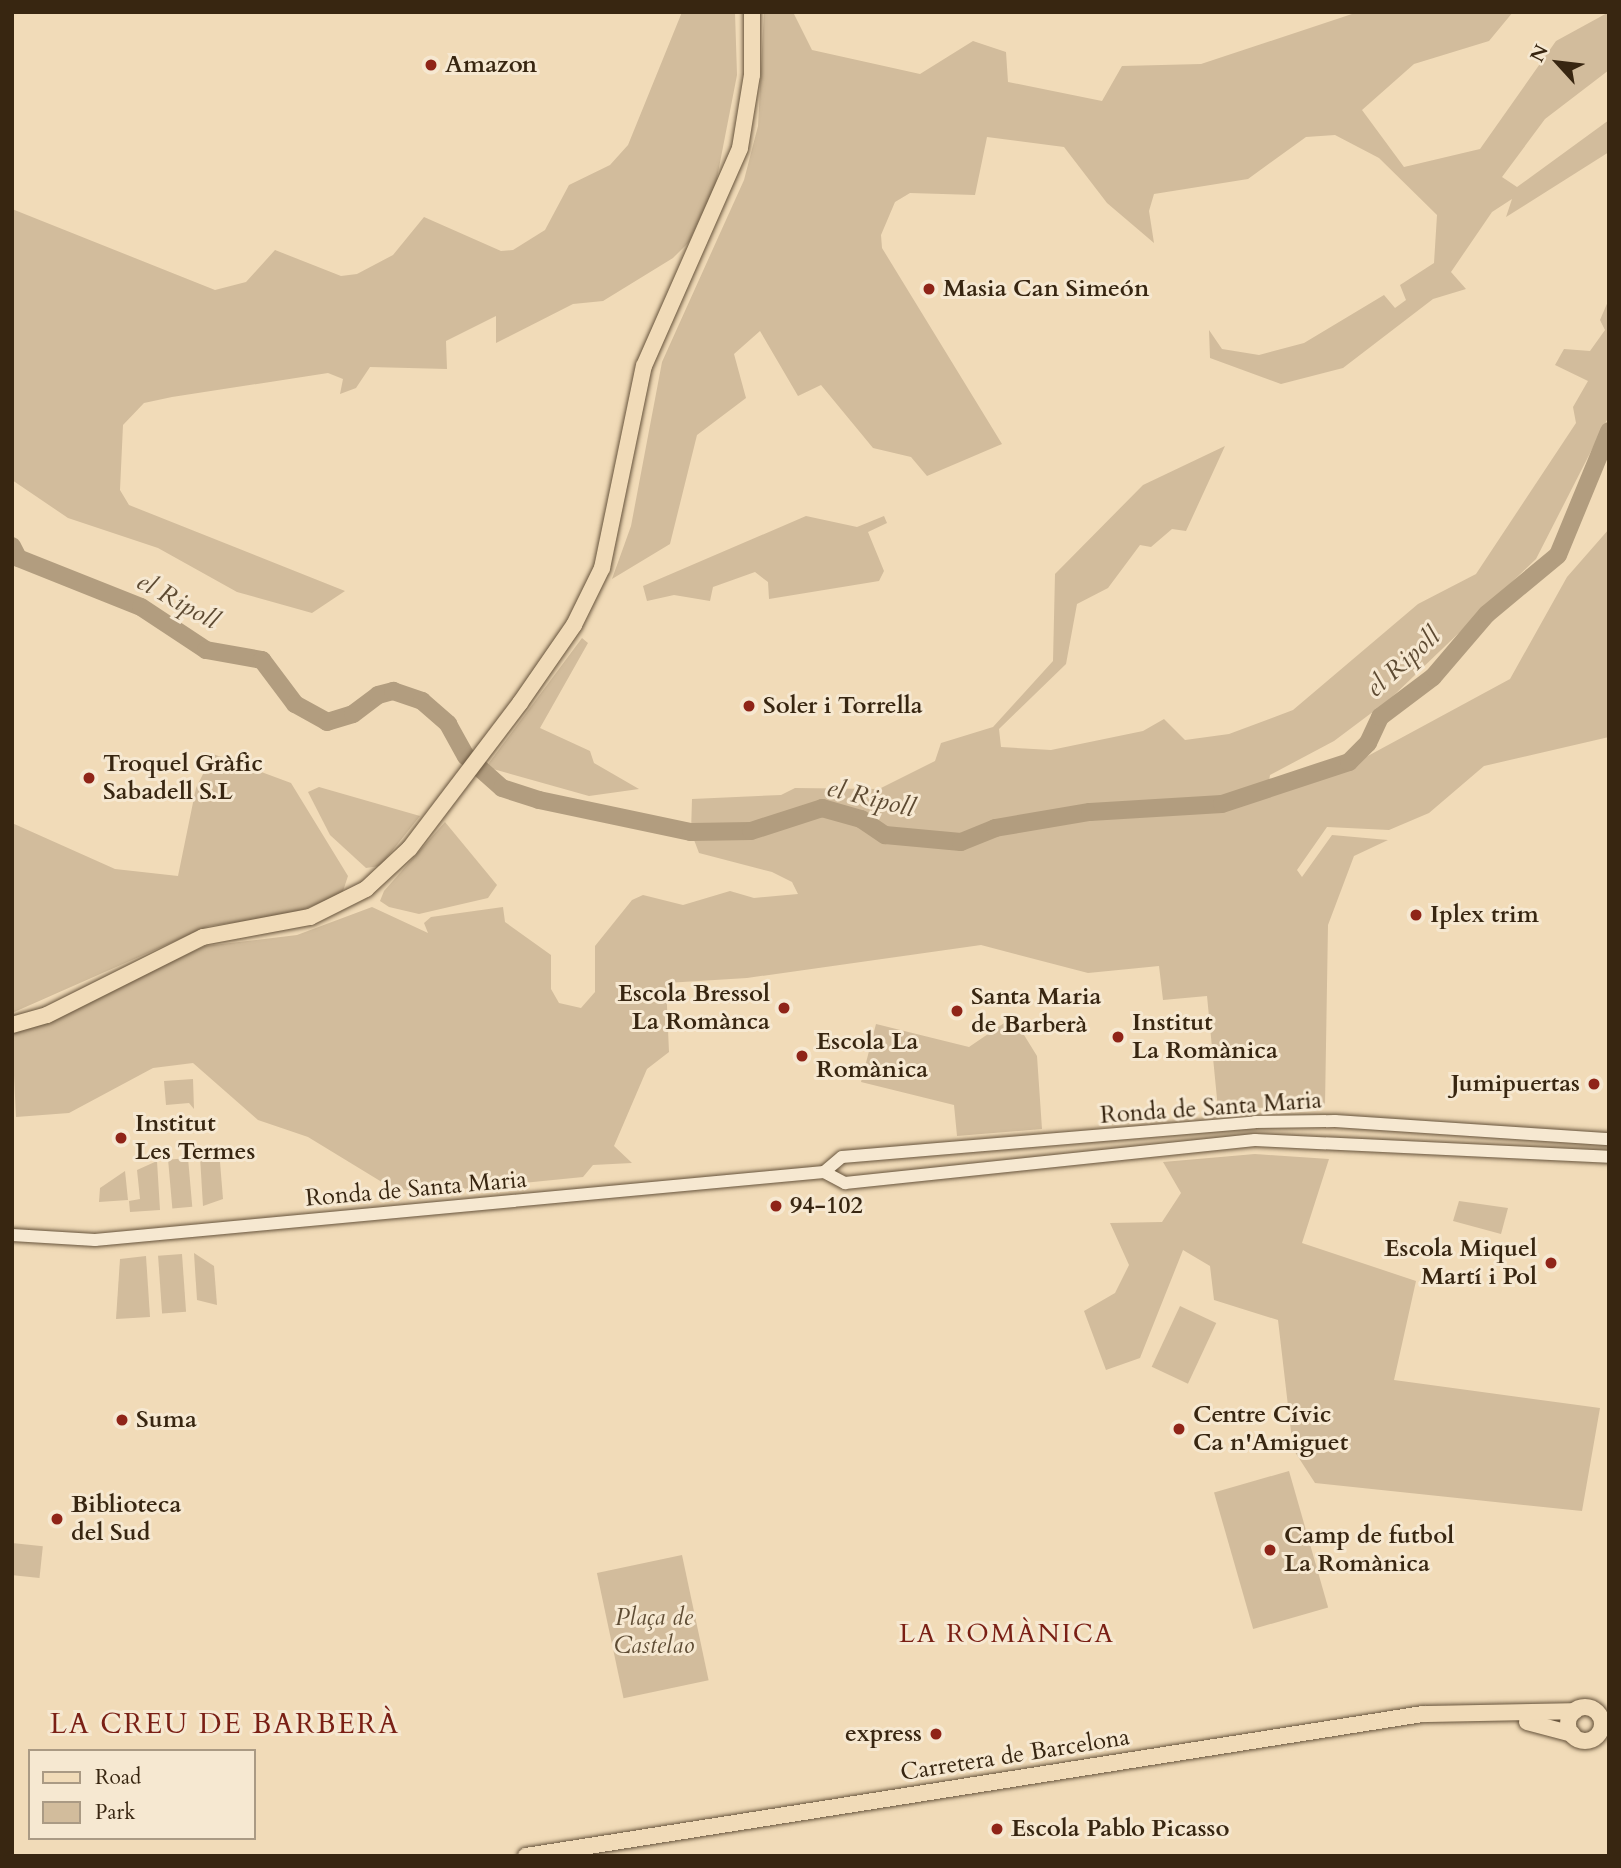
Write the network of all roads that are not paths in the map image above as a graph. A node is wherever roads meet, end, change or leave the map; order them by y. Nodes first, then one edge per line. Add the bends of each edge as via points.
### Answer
1 (752, 12) edge
2 (12, 1025) edge
3 (1609, 1139) edge
4 (1609, 1157) edge
5 (824, 1172) junction
6 (12, 1236) edge
7 (1576, 1711) junction
8 (1512, 1714) junction
9 (1604, 1717) edge
10 (1572, 1734) junction
11 (1603, 1734) edge
12 (526, 1856) edge

1 - 2 main road via 752,75 740,148 644,366 602,568 575,625 520,702 410,848 374,883 334,908 203,937
3 - 5 street, Ronda de Santa Maria via 1335,1121 1255,1122 853,1155 831,1160
4 - 5 street, Ronda de Santa Maria via 1255,1140 845,1183
5 - 6 street, Ronda de Santa Maria via 95,1240
7 - 8 main road, Carretera de Barcelona
7 - 9 main road via 1589,1708
7 - 10 main road
8 - 10 main road, Carretera de Barcelona
8 - 12 main road, Carretera de Barcelona via 1376,1720
9 - 11 main road
10 - 11 main road via 1582,1741

